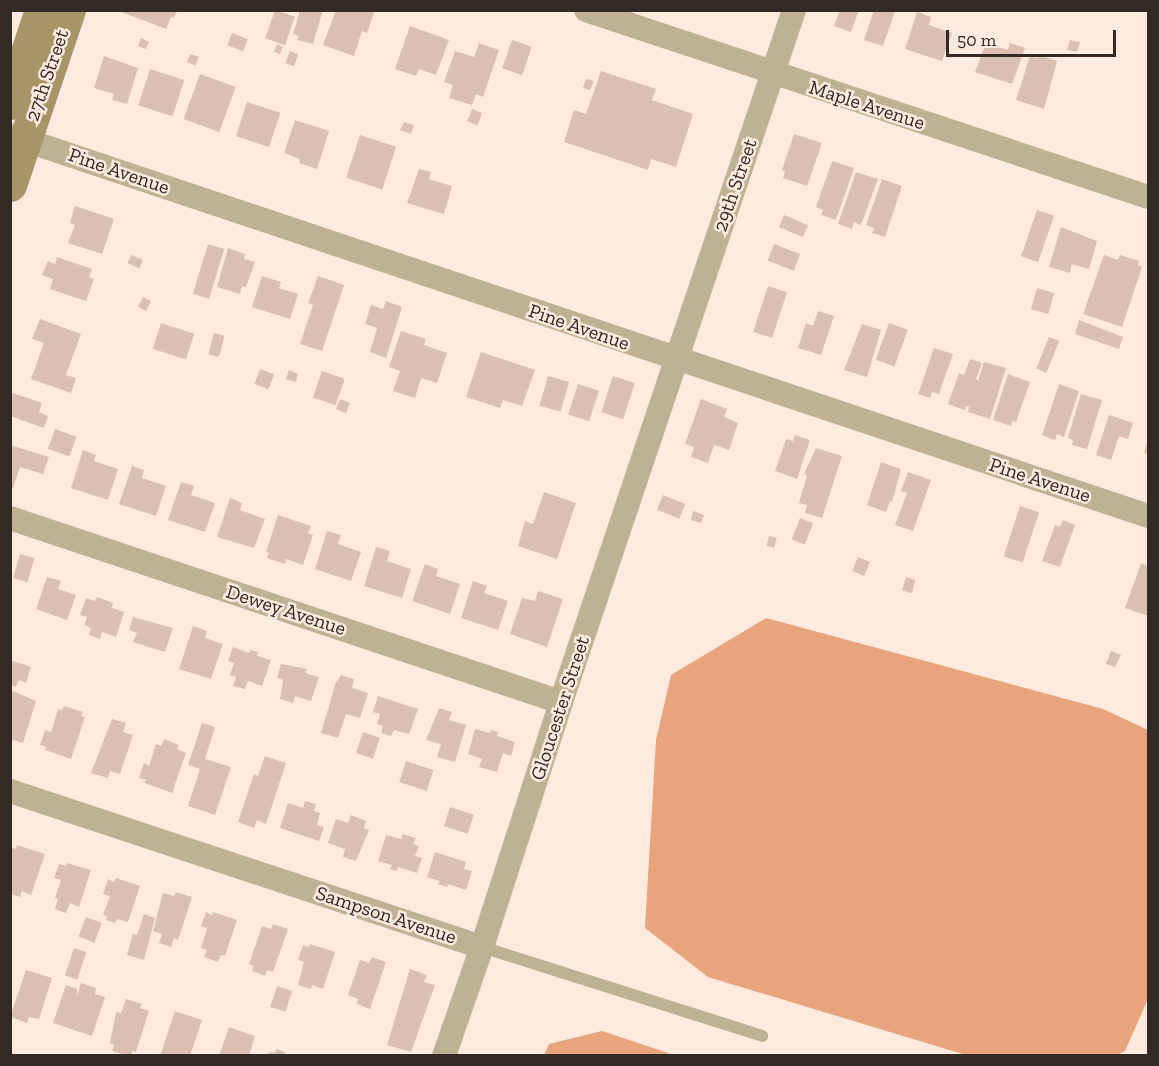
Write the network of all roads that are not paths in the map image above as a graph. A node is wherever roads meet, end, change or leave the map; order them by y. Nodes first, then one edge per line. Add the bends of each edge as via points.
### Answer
1 (586, 10) edge
2 (794, 10) edge
3 (45, 13) edge
4 (772, 74) junction
5 (13, 84) edge
6 (18, 137) edge
7 (10, 185) edge
8 (1149, 197) edge
9 (675, 360) junction
10 (1149, 516) edge
11 (10, 518) edge
12 (561, 702) junction
13 (10, 791) edge
14 (482, 947) junction
15 (762, 1036) dead end
16 (444, 1056) edge

1 - 4 street, Maple Avenue
2 - 4 street, 29th Street
3 - 5 main road, 27th Street
3 - 6 main road, 27th Street
4 - 8 street, Maple Avenue
4 - 9 street, 29th Street
6 - 7 main road, 27th Street
6 - 9 street, Pine Avenue
9 - 10 street, Pine Avenue
9 - 12 street, Gloucester Street
11 - 12 street, Dewey Avenue
12 - 14 street, Gloucester Street
13 - 14 street, Sampson Avenue
14 - 15 lane, Sampson Avenue
14 - 16 street, Gloucester Street

